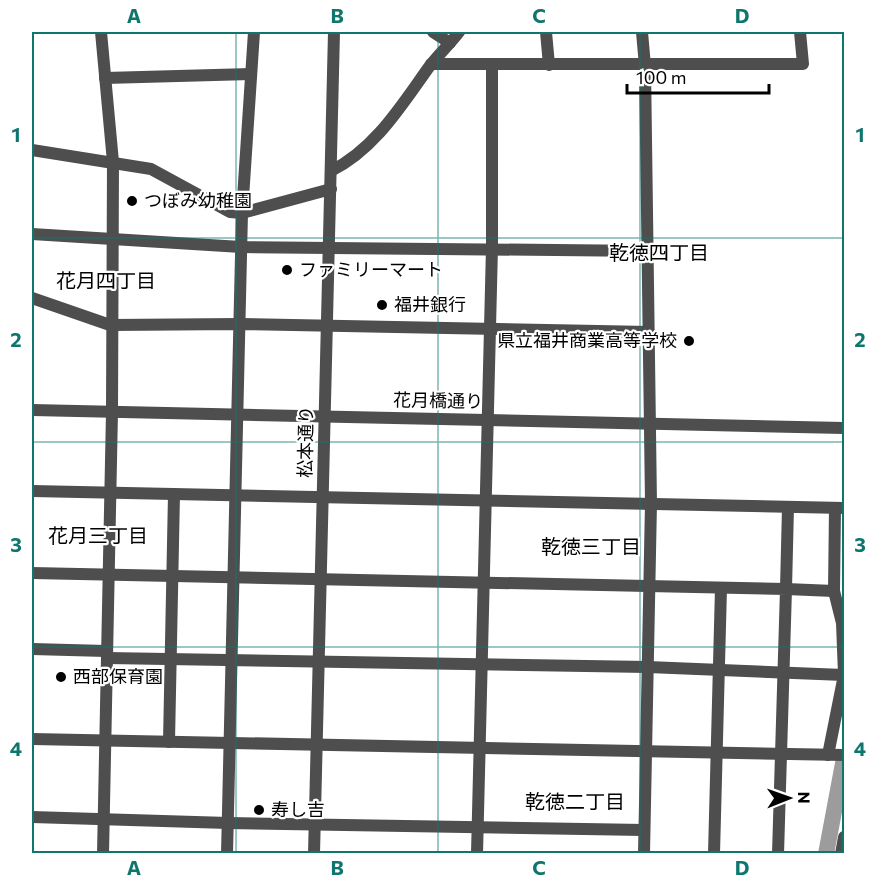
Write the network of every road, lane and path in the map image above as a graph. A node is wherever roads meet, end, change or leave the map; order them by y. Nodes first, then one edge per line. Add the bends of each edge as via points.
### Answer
1 (101, 32) edge
2 (254, 32) edge
3 (334, 32) edge
4 (433, 32) edge
5 (459, 32) edge
6 (546, 32) edge
7 (642, 32) edge
8 (800, 32) edge
9 (450, 43) junction
10 (431, 64) junction
11 (492, 65) junction
12 (549, 65) junction
13 (645, 66) junction
14 (251, 74) junction
15 (105, 78) junction
16 (32, 150) edge
17 (113, 162) junction
18 (331, 171) junction
19 (331, 189) junction
20 (242, 213) junction
21 (32, 234) edge
22 (113, 241) junction
23 (329, 246) junction
24 (241, 247) junction
25 (492, 247) junction
26 (649, 251) junction
27 (32, 297) edge
28 (240, 324) junction
29 (110, 325) junction
30 (326, 326) junction
31 (489, 330) junction
32 (649, 332) junction
33 (32, 410) edge
34 (112, 412) junction
35 (238, 415) junction
36 (325, 417) junction
37 (487, 419) junction
38 (650, 423) junction
39 (844, 428) edge
40 (32, 491) edge
41 (110, 492) junction
42 (174, 494) junction
43 (236, 495) junction
44 (323, 498) junction
45 (485, 500) junction
46 (651, 503) junction
47 (788, 507) junction
48 (840, 508) edge
49 (32, 573) edge
50 (108, 575) junction
51 (172, 577) junction
52 (234, 578) junction
53 (321, 580) junction
54 (483, 584) junction
55 (650, 586) junction
56 (721, 588) junction
57 (786, 589) junction
58 (834, 591) junction
59 (32, 649) edge
60 (107, 655) junction
61 (171, 659) junction
62 (232, 661) junction
63 (319, 663) junction
64 (480, 666) junction
65 (648, 667) junction
66 (719, 670) junction
67 (784, 672) junction
68 (844, 675) edge
69 (32, 739) edge
70 (106, 741) junction
71 (170, 742) junction
72 (230, 743) junction
73 (317, 745) junction
74 (480, 749) junction
75 (646, 751) junction
76 (716, 752) junction
77 (780, 754) junction
78 (828, 755) junction
79 (844, 755) edge
80 (32, 817) edge
81 (104, 820) junction
82 (228, 824) junction
83 (315, 825) junction
84 (478, 829) junction
85 (644, 830) junction
86 (844, 837) edge
87 (103, 854) edge
88 (227, 854) edge
89 (314, 854) edge
90 (477, 854) edge
91 (644, 854) edge
92 (714, 854) edge
93 (778, 854) edge
94 (841, 854) edge

1 - 15 street
2 - 14 street
3 - 18 street, 松本通り
4 - 9 street
5 - 9 street
6 - 12 street
7 - 13 street
8 - 13 street via 803,64
9 - 10 street
10 - 11 street
10 - 18 street via 389,123 349,162
11 - 12 street
11 - 25 street
12 - 13 street
13 - 26 street
14 - 15 street
14 - 20 street
15 - 17 street
16 - 17 street
17 - 20 street via 151,169 230,212
17 - 22 street
18 - 19 street, 松本通り
19 - 20 street
19 - 23 street, 松本通り
20 - 24 street
21 - 22 street
22 - 24 street
22 - 29 street
23 - 24 street
23 - 25 street
23 - 30 street, 松本通り
24 - 28 street
25 - 26 street
25 - 31 street
26 - 32 street
27 - 29 street
28 - 29 street
28 - 30 street
28 - 35 street
29 - 34 street
30 - 31 street
30 - 36 street, 松本通り
31 - 32 street
31 - 37 street
32 - 38 street
33 - 34 street, 花月橋通り
34 - 35 street, 花月橋通り
34 - 41 street
35 - 36 street, 花月橋通り
35 - 43 street
36 - 37 street, 花月橋通り
36 - 44 street, 松本通り
37 - 38 street, 花月橋通り
37 - 45 street
38 - 39 street, 花月橋通り
38 - 46 street
40 - 41 street
41 - 42 street
41 - 50 street
42 - 43 street
42 - 51 street
43 - 44 street
43 - 52 street
44 - 45 street
44 - 53 street, 松本通り
45 - 46 street
45 - 54 street
46 - 47 street
46 - 55 street
47 - 48 street
47 - 57 street
48 - 58 street
49 - 50 street
50 - 51 street
50 - 60 street
51 - 52 street
51 - 61 street
52 - 53 street
52 - 62 street
53 - 54 street
53 - 63 street, 松本通り
54 - 55 street
54 - 64 street
55 - 56 street
55 - 65 street
56 - 57 street
56 - 66 street
57 - 58 street
57 - 67 street
58 - 68 street via 842,623
59 - 60 street
60 - 61 street
60 - 70 street
61 - 62 street
61 - 71 street
62 - 63 street
62 - 72 street
63 - 64 street
63 - 73 street, 松本通り
64 - 65 street
64 - 74 street
65 - 66 street
65 - 75 street
66 - 67 street
66 - 76 street
67 - 68 street
67 - 77 street
68 - 78 street
69 - 70 street
70 - 71 street
70 - 81 street
71 - 72 street
72 - 73 street
72 - 82 street
73 - 74 street
73 - 83 street, 松本通り
74 - 75 street
74 - 84 street
75 - 76 street
75 - 85 street
76 - 77 street
76 - 92 street
77 - 78 street
77 - 93 street
78 - 79 street
80 - 81 street
81 - 82 street
81 - 87 street
82 - 83 street
82 - 88 street
83 - 84 street
83 - 89 street, 松本通り
84 - 85 street
84 - 90 street
85 - 91 street
86 - 94 street

